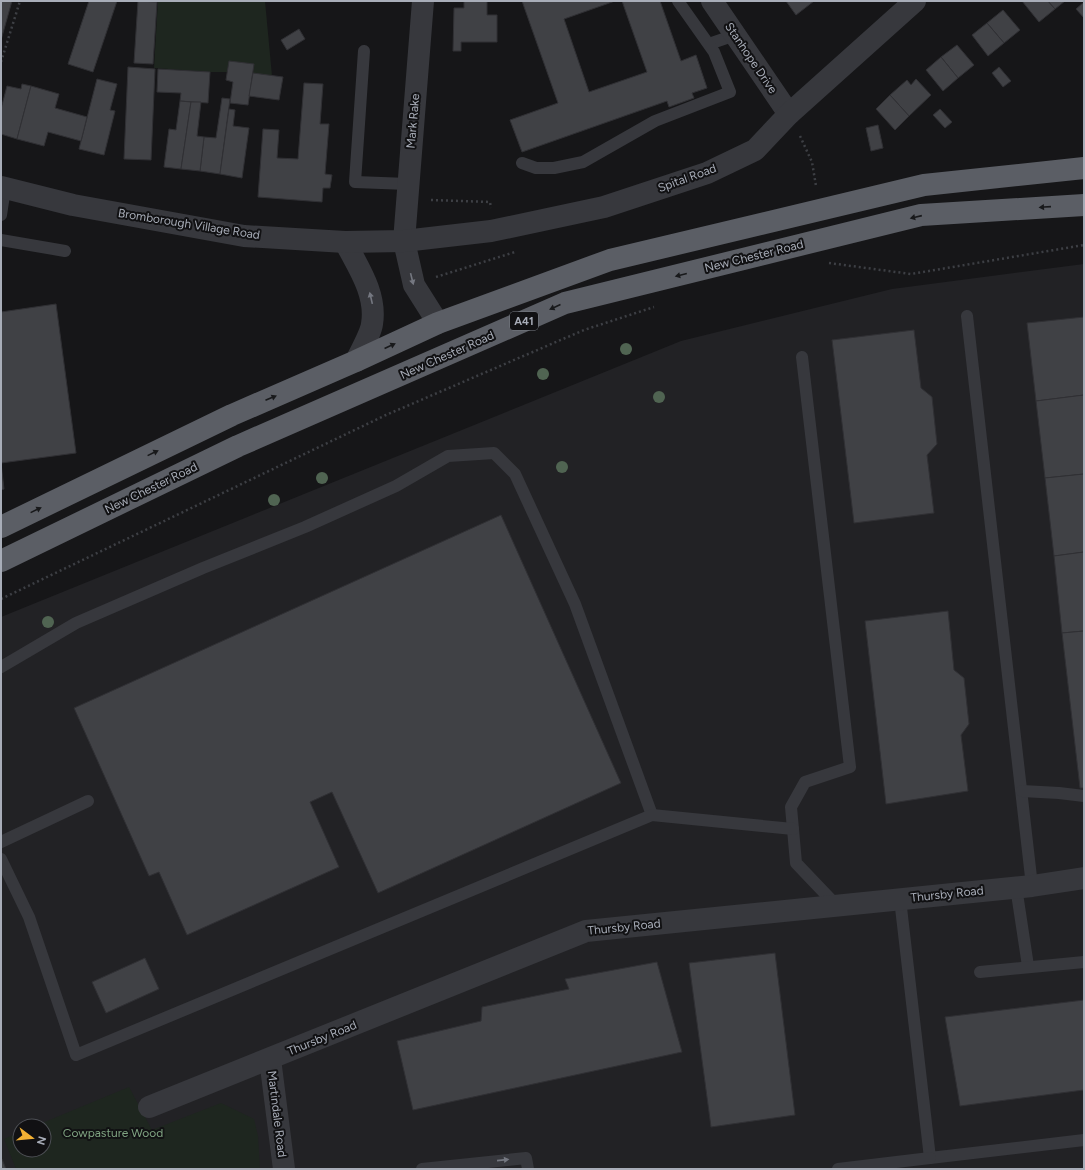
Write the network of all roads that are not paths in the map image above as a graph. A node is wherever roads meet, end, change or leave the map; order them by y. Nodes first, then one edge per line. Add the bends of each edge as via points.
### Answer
1 (423, 1) edge
2 (678, 1) edge
3 (712, 1) edge
4 (915, 1) edge
5 (735, 35) junction
6 (709, 44) junction
7 (364, 51) dead end
8 (789, 114) junction
9 (522, 163) dead end
10 (1084, 168) edge
11 (408, 184) junction
12 (3, 188) edge
13 (1084, 205) edge
14 (1, 215) edge
15 (1, 240) edge
16 (404, 241) junction
17 (345, 242) junction
18 (65, 251) dead end
19 (967, 316) dead end
20 (438, 323) junction
21 (802, 357) dead end
22 (356, 361) junction
23 (1, 527) edge
24 (1, 561) edge
25 (1, 667) edge
26 (1022, 791) junction
27 (1084, 796) edge
28 (88, 801) dead end
29 (652, 815) junction
30 (793, 829) junction
31 (1, 842) edge
32 (1, 859) edge
33 (1084, 878) edge
34 (1024, 886) junction
35 (900, 899) junction
36 (836, 905) junction
37 (1084, 962) edge
38 (1028, 966) junction
39 (980, 972) dead end
40 (270, 1059) junction
41 (149, 1107) dead end
42 (1084, 1140) edge
43 (930, 1158) junction
44 (284, 1169) edge
45 (422, 1169) edge
46 (528, 1169) edge
47 (838, 1169) edge

1 - 11 street, Mark Rake
2 - 6 lane
3 - 5 street, Stanhope Drive
4 - 8 street, Spital Road
5 - 6 lane
5 - 8 street, Stanhope Drive
6 - 9 lane via 730,92 655,121 582,162 554,168 536,168
7 - 11 lane via 355,182
8 - 16 street, Spital Road via 755,150 707,173 604,207 491,230
10 - 20 highway, A41 via 924,185 610,260
11 - 16 street, Mark Rake
12 - 14 lane
12 - 17 street, Bromborough Village Road via 73,205 244,236
13 -> 24 highway, New Chester Road / A41 via 921,215 565,303 238,446
15 - 18 lane
16 - 17 street, Bromborough Village Road
16 -> 20 street, Mark Rake via 414,285
22 -> 17 street via 372,324 372,299
19 - 26 lane
22 -> 20 highway, A41
21 - 30 lane via 850,767 805,782 792,807
23 -> 22 highway, A41 via 232,415
25 - 29 lane via 76,623 305,527 389,489 448,456 494,453 515,474 575,604
26 - 27 lane
26 - 34 lane
28 - 31 lane
29 - 30 lane
29 - 32 lane via 76,1055 29,917
30 - 36 lane via 796,862
33 - 34 street, Thursby Road
34 - 35 street, Thursby Road
34 - 38 lane
35 - 36 street, Thursby Road
35 - 43 lane
36 - 40 street, Thursby Road via 586,931
37 - 38 lane
38 - 39 lane
40 - 41 street, Thursby Road
40 - 44 street, Martindale Road
42 - 43 lane
43 - 47 lane
45 -> 46 lane via 526,1158

